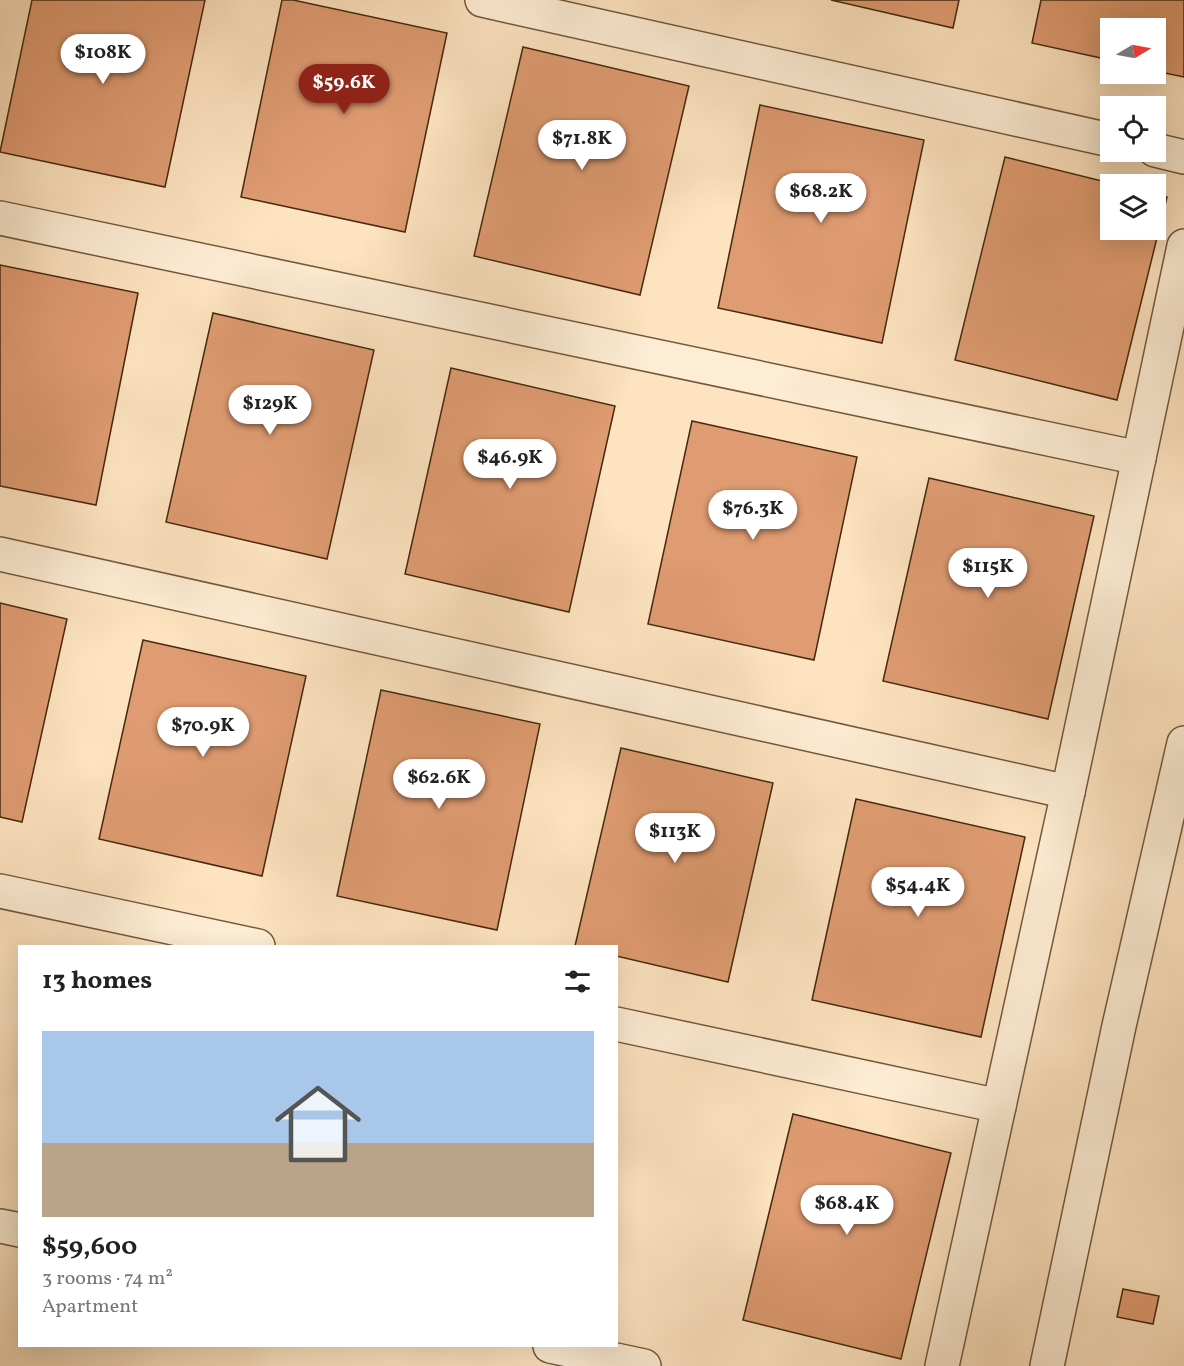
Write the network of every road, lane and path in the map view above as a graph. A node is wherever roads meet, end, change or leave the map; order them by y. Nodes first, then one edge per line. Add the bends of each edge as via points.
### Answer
1 (482, 0) edge
2 (1100, 138) edge
3 (1166, 153) edge
4 (1184, 157) edge
5 (0, 218) edge
6 (1184, 246) edge
7 (1139, 458) junction
8 (0, 554) edge
9 (1184, 743) edge
10 (1068, 792) junction
11 (0, 891) edge
12 (253, 945) edge
13 (618, 1024) edge
14 (999, 1106) junction
15 (0, 1226) edge
16 (18, 1230) edge
17 (555, 1347) edge
18 (644, 1366) edge
19 (942, 1366) edge
20 (1047, 1366) edge

1 - 2 lane
3 - 4 lane
5 - 7 lane
6 - 7 lane
7 - 10 lane
8 - 10 lane
9 - 20 lane
10 - 14 lane
11 - 12 lane
13 - 14 lane
14 - 19 lane
15 - 16 lane
17 - 18 lane

